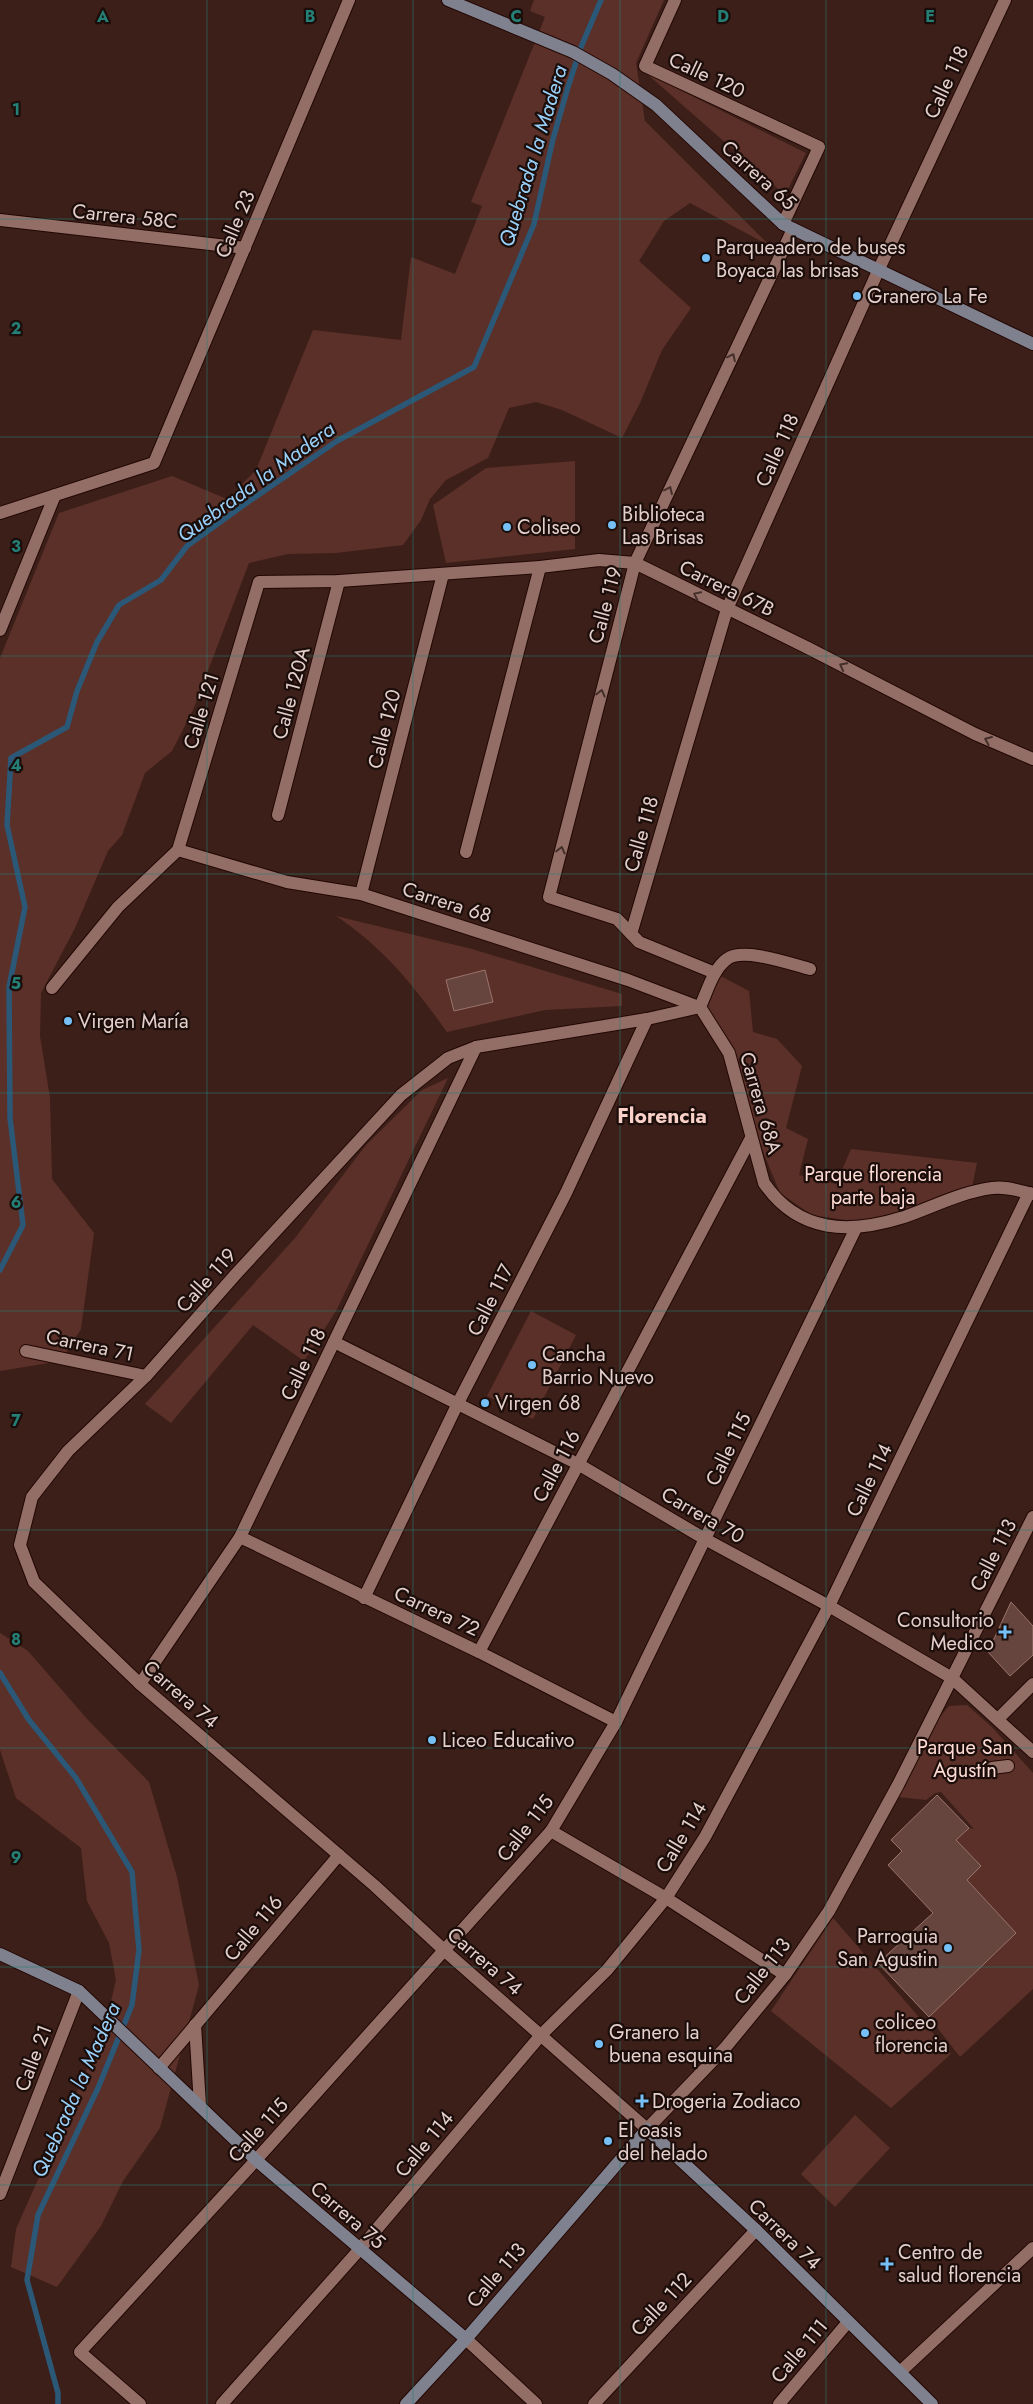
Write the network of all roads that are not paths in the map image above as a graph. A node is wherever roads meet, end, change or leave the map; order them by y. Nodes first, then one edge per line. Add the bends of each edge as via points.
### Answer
1 (349, 0) edge
2 (448, 0) edge
3 (675, 0) edge
4 (1005, 0) edge
5 (819, 147) joint
6 (0, 220) edge
7 (788, 227) junction
8 (245, 248) junction
9 (878, 270) junction
10 (1033, 344) edge
11 (55, 495) junction
12 (0, 513) edge
13 (635, 564) junction
14 (540, 567) junction
15 (443, 574) junction
16 (339, 581) junction
17 (259, 582) joint
18 (727, 609) junction
19 (0, 630) edge
20 (1033, 759) edge
21 (278, 815) dead end
22 (178, 850) junction
23 (466, 852) dead end
24 (361, 894) junction
25 (631, 934) junction
26 (810, 969) dead end
27 (715, 973) junction
28 (52, 988) dead end
29 (700, 1007) junction
30 (647, 1019) junction
31 (476, 1047) junction
32 (752, 1138) junction
33 (1031, 1194) edge
34 (856, 1228) junction
35 (334, 1342) junction
36 (26, 1350) dead end
37 (146, 1376) junction
38 (458, 1403) junction
39 (578, 1464) junction
40 (1033, 1518) edge
41 (240, 1537) junction
42 (705, 1539) junction
43 (20, 1545) joint
44 (364, 1598) junction
45 (829, 1606) junction
46 (479, 1652) junction
47 (952, 1678) junction
48 (140, 1684) junction
49 (1033, 1684) edge
50 (999, 1718) junction
51 (616, 1722) junction
52 (1033, 1752) edge
53 (1008, 1766) dead end
54 (992, 1768) dead end
55 (551, 1831) junction
56 (339, 1855) junction
57 (666, 1898) junction
58 (445, 1951) junction
59 (0, 1954) edge
60 (785, 1975) junction
61 (79, 1991) junction
62 (195, 2025) junction
63 (541, 2035) junction
64 (159, 2068) junction
65 (200, 2105) junction
66 (647, 2129) junction
67 (256, 2160) junction
68 (0, 2194) edge
69 (756, 2230) junction
70 (1033, 2248) edge
71 (359, 2250) junction
72 (848, 2322) junction
73 (466, 2340) junction
74 (900, 2372) junction
75 (140, 2404) edge
76 (222, 2404) edge
77 (406, 2404) edge
78 (536, 2404) edge
79 (594, 2404) edge
80 (779, 2404) edge
81 (932, 2404) edge

1 - 8 street, Calle 23
2 - 7 main road, Carrera 65 via 593,62 656,105
3 - 5 street, Calle 120 via 644,66
4 - 9 street, Calle 118
5 - 7 street, Calle 119
6 - 8 street, Carrera 58C
7 - 9 main road, Carrera 65
13 -> 7 street, Calle 119
8 - 11 street, Calle 23 via 154,463
9 - 10 main road, Carrera 65
9 - 18 street, Calle 118
11 - 12 street
11 - 19 street
13 - 14 street, Carrera 67B via 599,560
18 -> 13 street, Carrera 67B
25 -> 13 street, Calle 119 via 617,919 549,897
14 - 15 street, Carrera 67B
14 - 23 street
15 - 16 street, Carrera 67B
15 - 24 street, Calle 120
16 - 17 street, Carrera 67B
16 - 21 street, Calle 120A
17 - 22 street, Calle 121
20 -> 18 street, Carrera 67B via 975,734
18 - 25 street, Calle 118
22 - 24 street, Carrera 68 via 287,882
22 - 28 street via 118,907
24 - 29 street, Carrera 68 via 628,980
25 - 27 street via 639,942
26 - 27 street via 746,954 727,958
27 - 29 street
29 - 30 street
29 - 32 street, Carrera 68A via 729,1053
30 - 31 street
30 - 38 street, Calle 117 via 566,1193
31 - 35 street, Calle 118
31 - 37 street, Calle 119 via 448,1058 401,1095
32 - 34 street, Carrera 68A via 764,1183 776,1201 800,1218 826,1226
32 - 39 street, Calle 116
33 - 34 street, Carrera 68A via 1003,1187 971,1192 904,1217
33 - 45 street, Calle 114
34 - 42 street, Calle 115
35 - 38 street, Carrera 70
35 - 41 street, Calle 118
36 - 37 street, Carrera 71
37 - 43 street, Calle 119 via 68,1451 32,1497
38 - 39 street, Carrera 70
38 - 44 street, Calle 117
39 - 42 street, Carrera 70
39 - 46 street, Calle 116
40 - 47 street, Calle 113
41 - 44 street, Carrera 72
41 - 48 street, Calle 118
42 - 45 street, Carrera 70
42 - 51 street, Calle 115
43 - 48 street, Carrera 74 via 34,1582
44 - 46 street, Carrera 72
45 - 47 street, Carrera 70
45 - 57 street, Calle 114 via 705,1837
46 - 51 street, Carrera 72
47 - 50 street, Carrera 70
47 - 60 street, Calle 113 via 829,1911
48 - 56 street, Carrera 74
49 - 50 street
50 - 52 street, Carrera 70
51 - 55 street, Calle 115
53 - 54 street
55 - 57 street
55 - 58 street, Calle 115
56 - 58 street, Carrera 74
56 - 62 street, Calle 116
57 - 60 street
57 - 63 street, Calle 114 via 607,1970
58 - 63 street, Carrera 74
58 - 67 street, Calle 115
59 - 61 main road, Carrera 75
60 - 66 street, Calle 113 via 725,2048
61 - 64 main road, Carrera 75
61 - 68 street, Calle 21
62 - 64 street, Calle 116
62 - 65 street
63 - 66 street, Carrera 74
63 - 71 street, Calle 114
64 - 65 main road, Carrera 75
65 - 67 main road, Carrera 75
66 - 69 main road, Carrera 74
66 - 73 main road, Calle 113
67 - 71 main road, Carrera 75
67 - 75 street, Calle 115 via 80,2352
69 - 72 main road, Carrera 74
69 - 79 street, Calle 112
70 - 74 street
71 - 73 main road, Carrera 75
71 - 76 street, Calle 114
72 - 74 main road, Carrera 74
72 - 80 street, Calle 111
73 - 77 main road, Calle 113
73 - 78 street, Carrera 75
74 - 81 main road, Carrera 74

